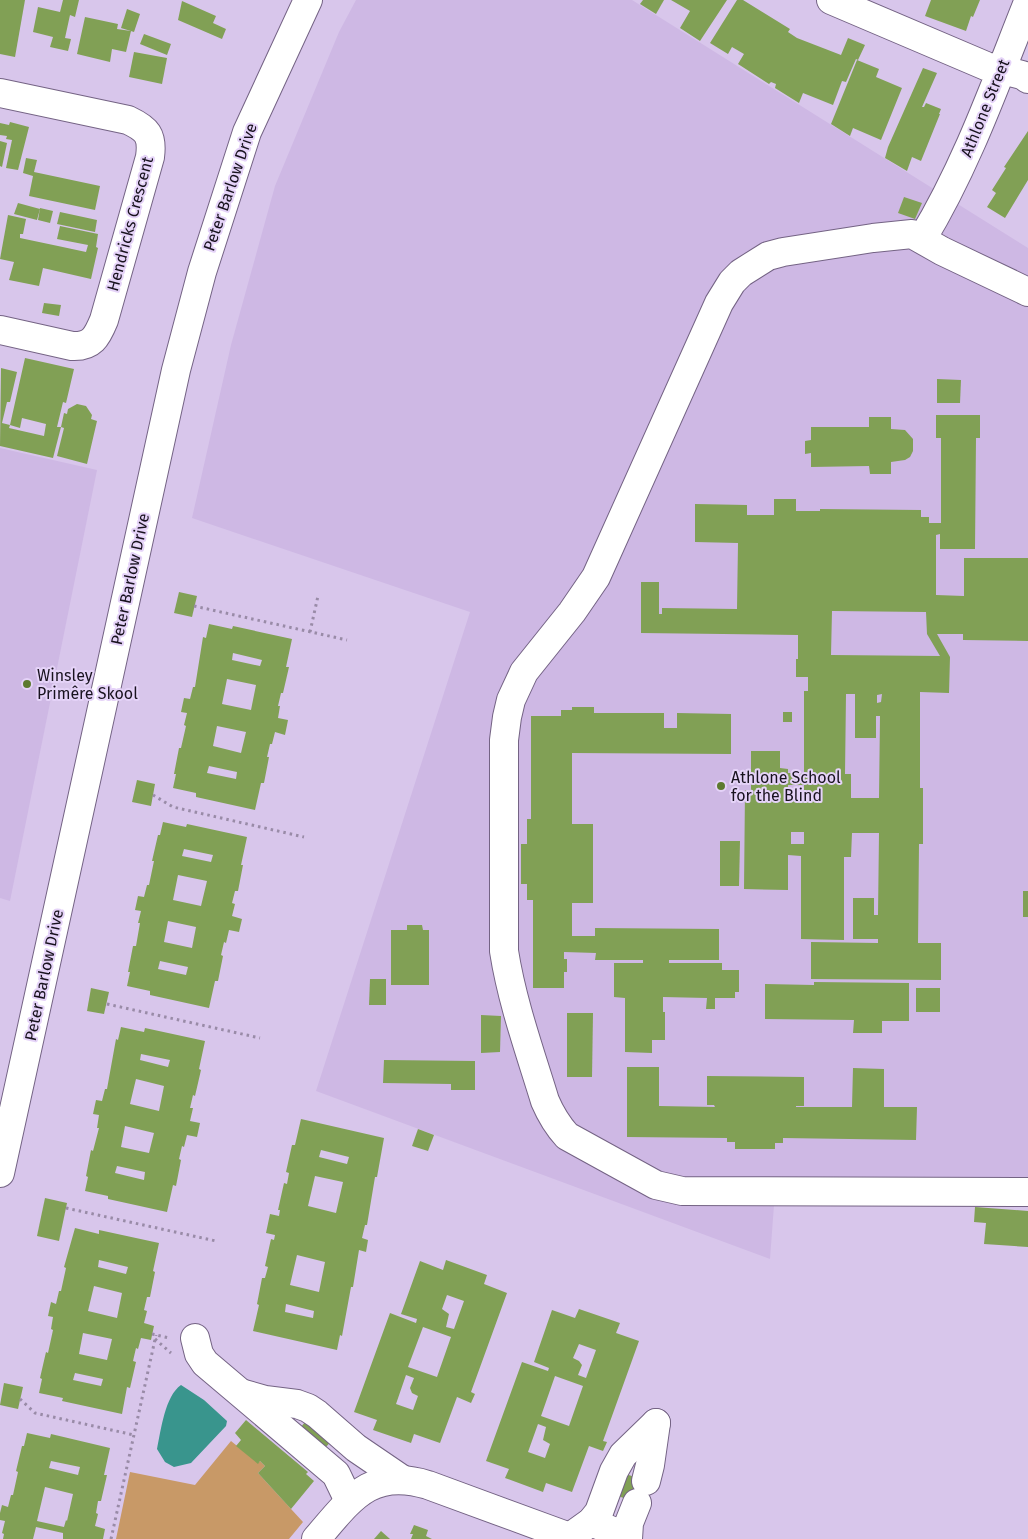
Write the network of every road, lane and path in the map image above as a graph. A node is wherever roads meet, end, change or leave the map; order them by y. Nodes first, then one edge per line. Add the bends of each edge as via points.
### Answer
1 (308, 0) edge
2 (831, 0) edge
3 (1028, 2) edge
4 (1001, 70) junction
5 (1028, 79) edge
6 (0, 93) edge
7 (922, 239) junction
8 (1028, 292) edge
9 (0, 330) edge
10 (318, 596) dead end
11 (194, 606) dead end
12 (310, 632) junction
13 (347, 640) dead end
14 (153, 795) dead end
15 (304, 837) dead end
16 (106, 1004) dead end
17 (260, 1038) dead end
18 (0, 1173) edge
19 (1028, 1192) edge
20 (66, 1208) dead end
21 (216, 1241) dead end
22 (156, 1335) dead end
23 (195, 1338) dead end
24 (240, 1393) junction
25 (20, 1398) dead end
26 (134, 1435) junction
27 (403, 1480) junction
28 (349, 1501) junction
29 (634, 1517) edge
30 (584, 1528) edge
31 (112, 1539) edge
32 (316, 1539) edge

1 - 18 street, Peter Barlow Drive via 247,132 202,272 176,370
2 - 4 street
3 - 4 street, Athlone Street
4 - 5 street
4 - 7 street, Athlone Street via 962,166
6 - 9 street, Hendricks Crescent via 128,120 142,127 152,145 104,320 91,343 72,346
7 - 8 street
7 - 19 street via 912,234 775,254 741,272 725,292 596,577 524,672 511,700 504,740 504,951 515,1001 550,1115 568,1136 656,1185 682,1191
10 - 12 path
11 - 12 path
12 - 13 path
14 - 15 path via 173,807
16 - 17 path
20 - 21 path
22 - 26 path
23 - 24 street via 205,1362
24 - 27 street via 308,1408 352,1445
24 - 28 street via 336,1474
25 - 26 path via 35,1413
26 - 31 path
27 - 28 street via 374,1485
27 - 30 street
28 - 32 street
29 - 30 street
29 - 30 street via 650,1465 656,1423 623,1455

